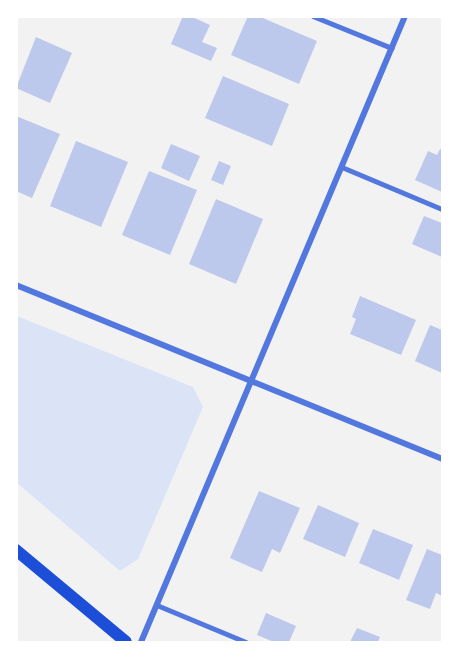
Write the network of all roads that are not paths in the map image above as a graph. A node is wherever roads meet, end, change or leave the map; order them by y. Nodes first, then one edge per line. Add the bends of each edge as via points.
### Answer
1 (313, 16) edge
2 (405, 16) edge
3 (392, 48) junction
4 (342, 167) junction
5 (442, 209) edge
6 (16, 285) edge
7 (253, 380) junction
8 (442, 459) edge
9 (16, 550) edge
10 (157, 605) junction
11 (126, 642) edge
12 (141, 642) edge
13 (246, 642) edge

1 - 3 lane
2 - 3 street
3 - 4 street
4 - 5 lane
4 - 7 street
6 - 7 street
7 - 8 street
7 - 10 street
9 - 11 main road
10 - 12 street
10 - 13 lane

